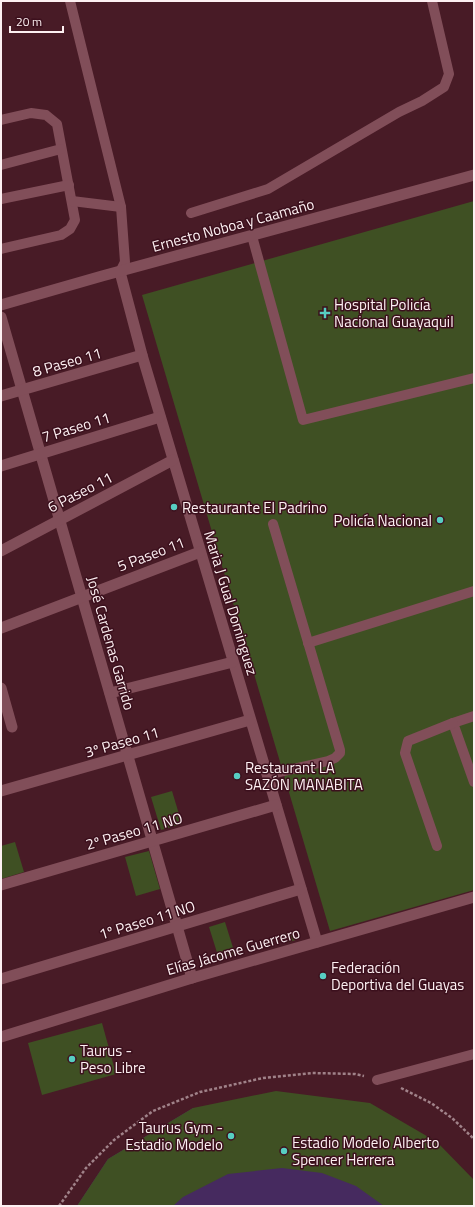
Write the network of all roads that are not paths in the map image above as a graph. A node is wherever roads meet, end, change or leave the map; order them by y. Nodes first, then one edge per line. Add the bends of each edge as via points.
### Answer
1 (70, 1) edge
2 (432, 1) edge
3 (1, 120) edge
4 (61, 149) junction
5 (1, 165) edge
6 (474, 175) edge
7 (69, 185) junction
8 (1, 199) edge
9 (72, 201) junction
10 (121, 207) junction
11 (191, 213) dead end
12 (252, 236) junction
13 (1, 249) edge
14 (120, 272) junction
15 (1, 305) edge
16 (1, 317) edge
17 (142, 356) junction
18 (474, 378) edge
19 (22, 390) junction
20 (1, 396) edge
21 (160, 417) junction
22 (41, 454) junction
23 (173, 460) junction
24 (1, 466) edge
25 (59, 519) junction
26 (273, 524) dead end
27 (1, 550) edge
28 (200, 552) junction
29 (474, 591) edge
30 (82, 597) junction
31 (1, 628) edge
32 (308, 643) junction
33 (234, 662) junction
34 (1, 688) edge
35 (110, 693) junction
36 (474, 716) edge
37 (250, 720) junction
38 (453, 723) junction
39 (12, 727) dead end
40 (128, 756) junction
41 (267, 775) junction
42 (474, 782) edge
43 (1, 791) edge
44 (276, 805) junction
45 (152, 841) junction
46 (437, 846) dead end
47 (1, 885) edge
48 (301, 889) junction
49 (474, 897) edge
50 (177, 927) junction
51 (317, 942) junction
52 (192, 978) junction
53 (1, 979) edge
54 (1, 1037) edge
55 (474, 1054) edge
56 (377, 1080) road end

1 - 10 lane
2 - 11 lane via 449,74 444,87 268,189
3 - 4 lane via 30,113 46,115 57,124
4 - 5 lane
4 - 7 lane
6 - 12 street, Ernesto Noboa y Caamaño
7 - 8 lane
7 - 9 lane
9 - 10 lane
9 - 13 lane via 75,220 70,229 61,235
10 - 14 lane via 125,262
12 - 14 street, Ernesto Noboa y Caamaño
12 - 18 lane via 303,420
14 - 15 street, Ernesto Noboa y Caamaño
14 - 17 street, Maria J Gual Dominguez
16 - 19 street, José Cardenas Garrido
17 - 19 street, 8 Paseo 11
17 - 21 street, Maria J Gual Dominguez
19 - 20 street, 8 Paseo 11
19 - 22 street, José Cardenas Garrido
21 - 22 street, 7 Paseo 11
21 - 23 street, Maria J Gual Dominguez
22 - 24 street, 7 Paseo 11
22 - 25 street, José Cardenas Garrido
23 - 25 street, 6 Paseo 11
23 - 28 street, Maria J Gual Dominguez
25 - 27 street, 6 Paseo 11
25 - 30 street, José Cardenas Garrido
26 - 32 lane
28 - 30 street, 5 Paseo 11
28 - 33 street, Maria J Gual Dominguez
29 - 32 lane
30 - 31 street, 5 Paseo 11
30 - 35 street, José Cardenas Garrido
32 - 41 lane via 340,753 328,761
33 - 35 street
33 - 37 street, Maria J Gual Dominguez
34 - 39 street
35 - 40 street, José Cardenas Garrido
36 - 38 lane
37 - 40 street, 3º Paseo 11
37 - 41 street, Maria J Gual Dominguez
38 - 42 lane
38 - 46 lane via 408,742 405,753
40 - 43 street, 3º Paseo 11
40 - 45 street, José Cardenas Garrido
41 - 44 street, Maria J Gual Dominguez
44 - 45 street, 2º Paseo 11 NO
44 - 48 street, Maria J Gual Dominguez
45 - 47 street, 2º Paseo 11 NO
45 - 50 street, José Cardenas Garrido
48 - 50 street, 1º Paseo 11 NO
48 - 51 street, Maria J Gual Dominguez
49 - 51 street, Elías Jácome Guerrero
50 - 52 street, José Cardenas Garrido
50 - 53 street, 1º Paseo 11 NO
51 - 52 street, Elías Jácome Guerrero
52 - 54 street, Elías Jácome Guerrero
55 - 56 lane

